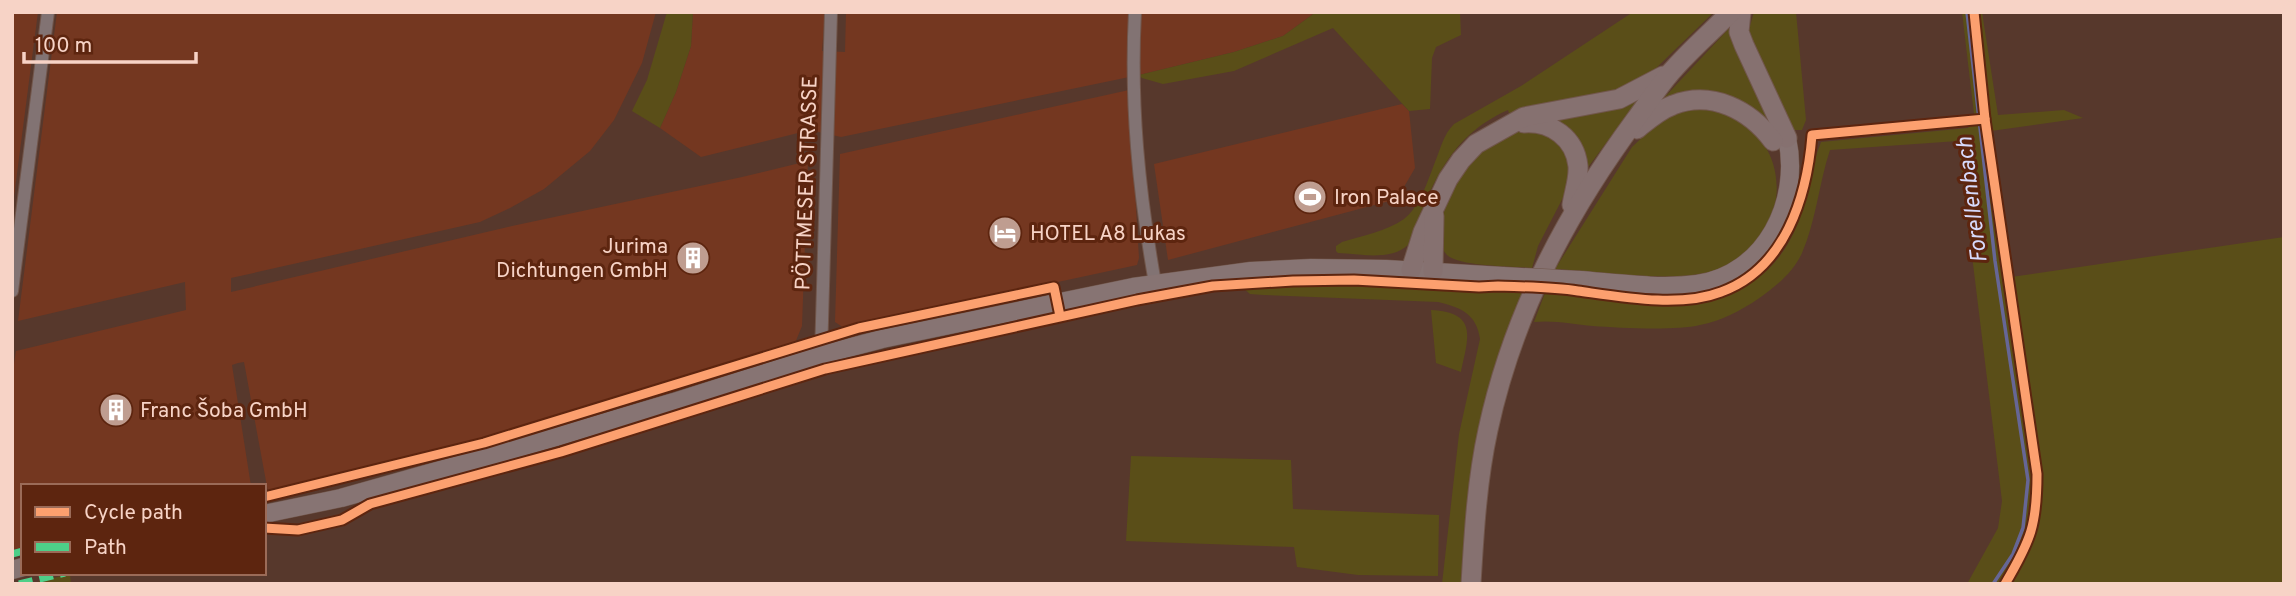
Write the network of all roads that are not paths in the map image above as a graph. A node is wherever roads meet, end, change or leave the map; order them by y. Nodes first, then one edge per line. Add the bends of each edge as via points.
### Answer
1 (48, 12) edge
2 (831, 12) edge
3 (1135, 12) edge
4 (1731, 12) edge
5 (1741, 12) edge
6 (1671, 72) junction
7 (1512, 123) junction
8 (1780, 139) junction
9 (1619, 142) junction
10 (1435, 208) junction
11 (1571, 215) junction
12 (1411, 270) junction
13 (1433, 271) junction
14 (1155, 284) junction
15 (12, 291) edge
16 (821, 355) junction
17 (266, 514) edge
18 (1471, 584) edge

1 - 15 street
2 - 16 street, PÖTTMESER STRASSE
3 - 14 street via 1132,73 1140,183
4 - 6 main road
5 - 8 main road via 1739,32
6 - 7 main road via 1619,99 1536,113
6 - 9 main road
7 - 10 main road via 1476,144 1461,160
7 - 11 main road via 1548,125 1572,146 1578,168
8 - 9 main road via 1726,104 1688,100 1661,110
8 - 13 main road, bridge via 1788,187 1779,220 1766,244 1726,275 1697,284 1667,285
9 - 11 main road
10 - 12 main road
10 - 13 main road
11 - 18 main road via 1521,319 1504,370 1488,431
12 - 13 main road
12 - 14 main road via 1272,269
14 - 16 main road via 906,333
16 - 17 main road via 546,440 341,498

